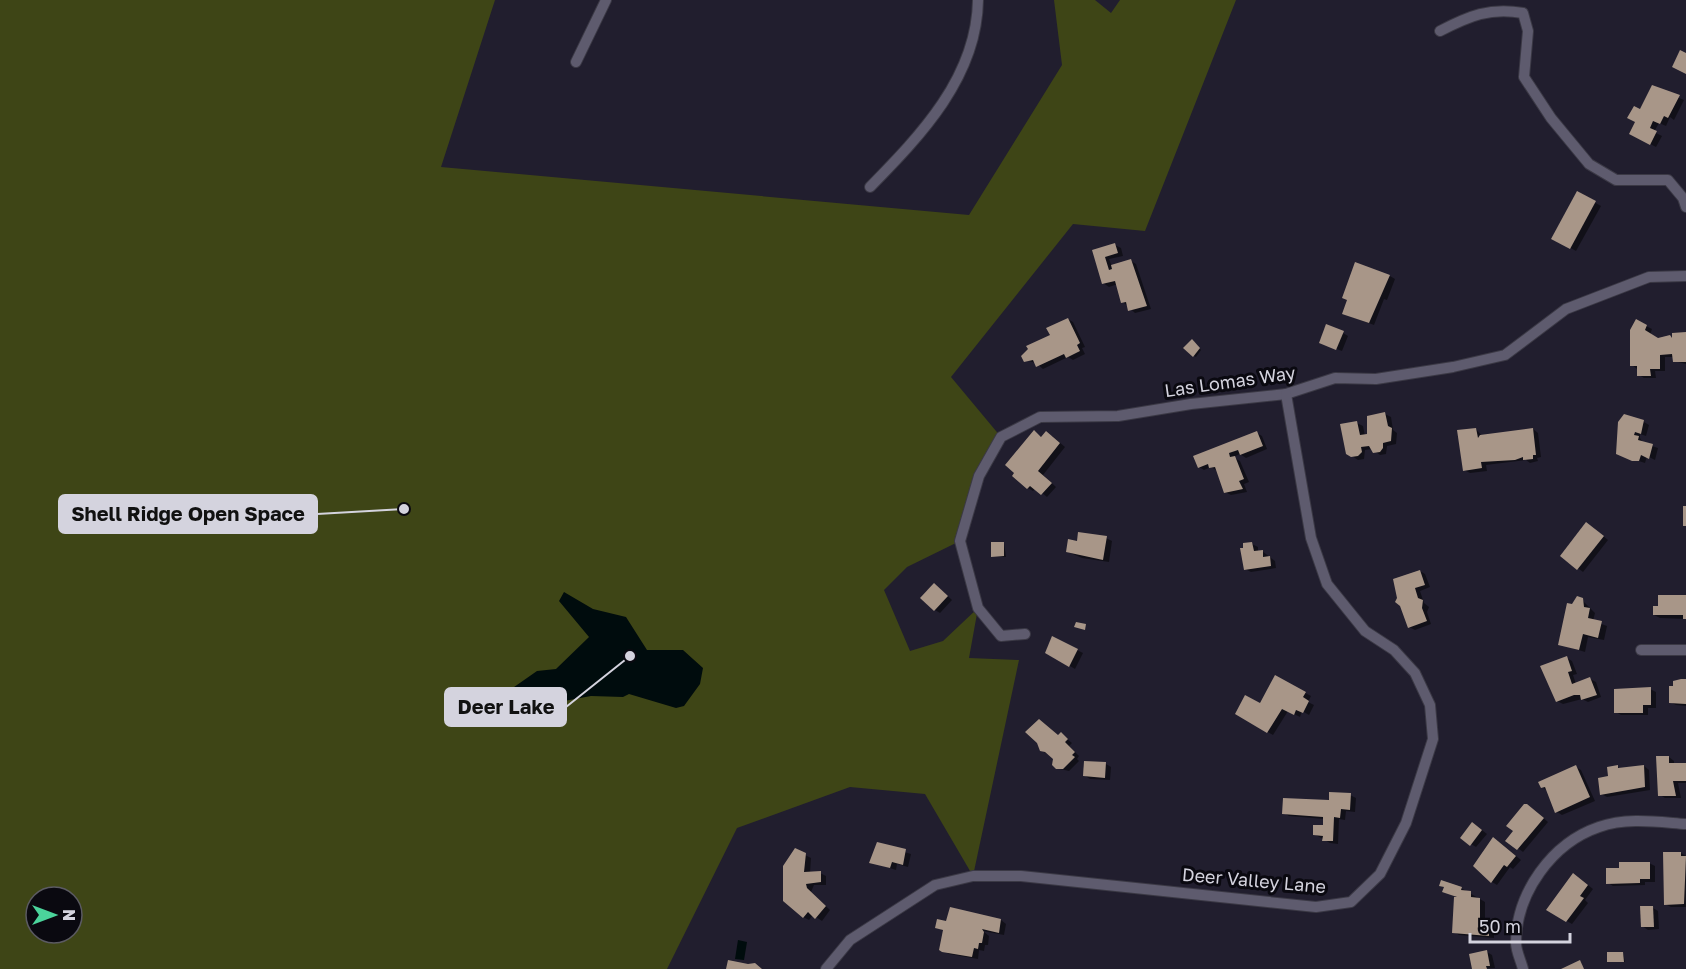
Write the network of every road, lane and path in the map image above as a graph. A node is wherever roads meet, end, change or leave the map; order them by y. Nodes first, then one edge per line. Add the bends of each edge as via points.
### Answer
1 (606, 0) edge
2 (978, 0) edge
3 (1440, 31) dead end
4 (576, 62) dead end
5 (870, 187) dead end
6 (1686, 207) edge
7 (1686, 276) edge
8 (1286, 394) junction
9 (1025, 634) dead end
10 (1686, 650) edge
11 (1641, 651) dead end
12 (1686, 824) edge
13 (826, 969) edge
14 (1523, 969) edge

1 - 4 street
2 - 5 street via 978,26 953,88 930,125
3 - 6 street via 1473,14 1503,9 1523,13 1528,31 1524,77 1589,164 1616,180 1668,180
7 - 8 street, Las Lomas Way via 1649,277 1566,309 1505,355 1376,379 1335,378
8 - 9 street, Las Lomas Way via 1118,416 1040,417 1001,437 979,476 960,541 978,608 1001,636
8 - 13 street, Deer Valley Lane via 1311,538 1327,584 1365,632 1394,650 1415,673 1430,705 1433,739 1406,823 1380,874 1351,902 1316,907 1021,876 974,876 935,885 850,940
10 - 11 street
12 - 14 street via 1640,820 1600,826 1575,839 1541,870 1522,902 1515,944

